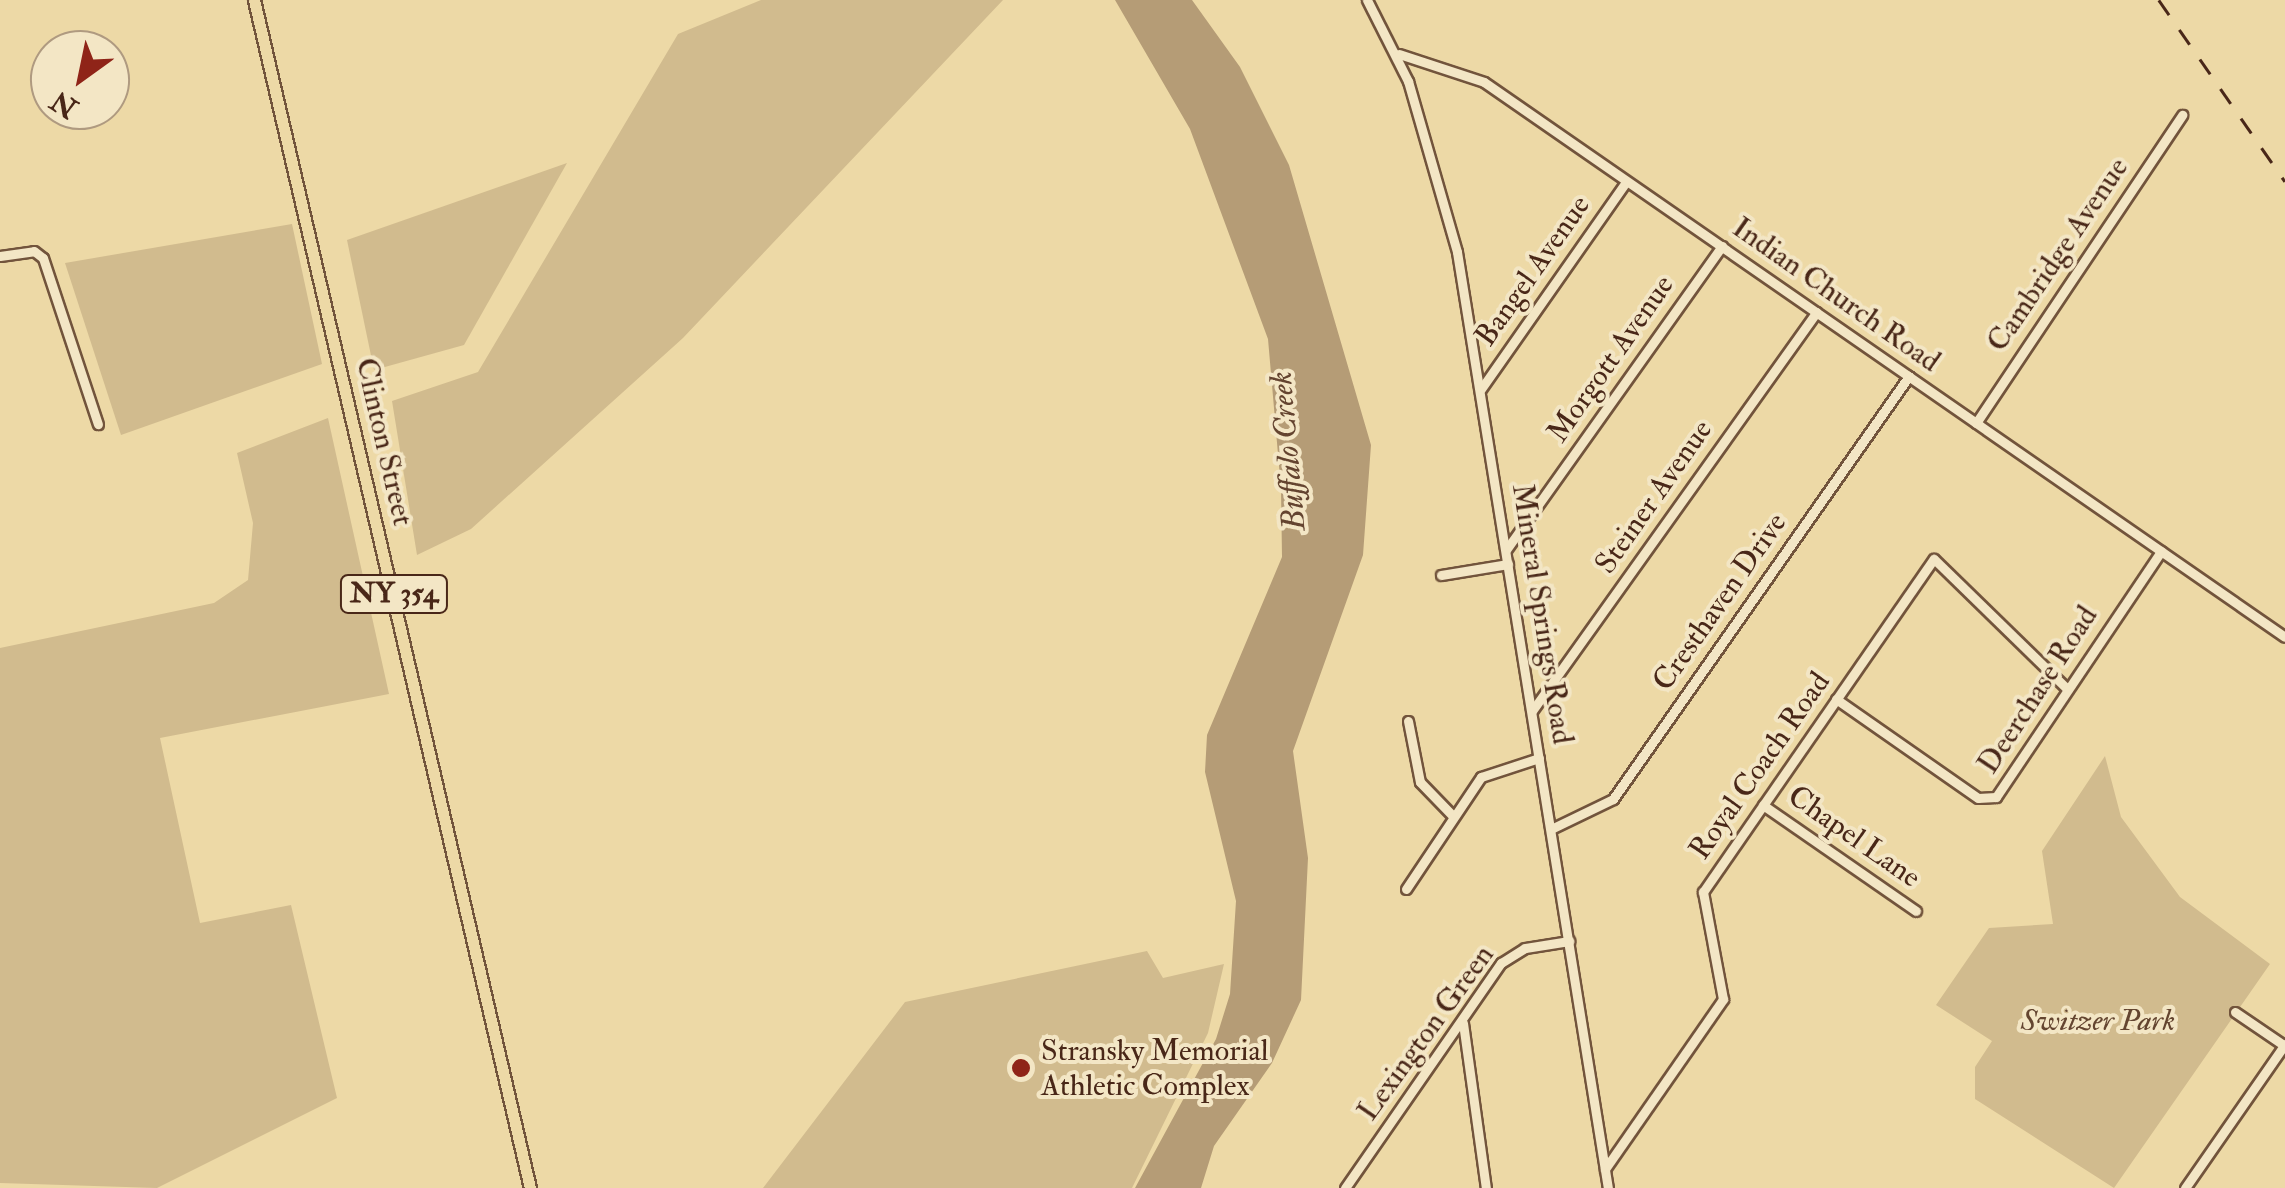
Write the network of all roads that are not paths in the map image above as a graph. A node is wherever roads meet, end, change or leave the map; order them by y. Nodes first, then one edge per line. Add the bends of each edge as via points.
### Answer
1 (254, 0) edge
2 (1367, 0) edge
3 (1398, 54) junction
4 (2182, 115) dead end
5 (1626, 182) junction
6 (1722, 246) junction
7 (0, 256) edge
8 (1816, 312) junction
9 (1909, 376) junction
10 (1480, 389) junction
11 (1976, 423) junction
12 (98, 424) dead end
13 (1506, 550) junction
14 (2162, 551) junction
15 (1508, 564) junction
16 (1442, 574) dead end
17 (2285, 637) edge
18 (2067, 689) junction
19 (1836, 699) junction
20 (1532, 710) junction
21 (1408, 721) dead end
22 (1540, 758) junction
23 (1763, 805) junction
24 (1453, 816) junction
25 (1551, 829) junction
26 (1406, 889) dead end
27 (1916, 911) dead end
28 (1569, 941) junction
29 (2234, 1012) dead end
30 (1466, 1014) junction
31 (2285, 1045) edge
32 (1605, 1169) junction
33 (530, 1188) edge
34 (1345, 1188) edge
35 (1486, 1188) edge
36 (1608, 1188) edge
37 (2186, 1188) edge

1 - 33 main road, Clinton Street / NY 354
2 - 3 street
3 - 5 street, Indian Church Road via 1484,82
3 - 10 street, Mineral Springs Road via 1456,252
4 - 11 street, Cambridge Avenue
5 - 6 street, Indian Church Road
5 - 10 street, Bangel Avenue
6 - 8 street, Indian Church Road
6 - 13 street, Morgott Avenue
7 - 12 street via 34,251 43,258
8 - 9 street, Indian Church Road
8 - 20 street, Steiner Avenue
9 - 11 street, Indian Church Road
9 - 25 street, Cresthaven Drive via 1613,799
10 - 13 street, Mineral Springs Road
11 - 14 street, Indian Church Road
13 - 15 street, Mineral Springs Road
14 - 17 street, Indian Church Road
14 - 18 street, Deerchase Road
15 - 16 street
15 - 20 street, Mineral Springs Road
18 - 19 street, Deerchase Road via 1990,800
18 - 19 street, Royal Coach Road via 1934,559
19 - 23 street, Royal Coach Road
20 - 22 street, Mineral Springs Road
21 - 24 street via 1420,782
22 - 24 street via 1492,770
22 - 25 street, Mineral Springs Road
23 - 27 street, Chapel Lane
23 - 32 street, Royal Coach Road via 1700,902 1723,999
24 - 26 street
25 - 28 street, Mineral Springs Road
28 - 30 street, Lexington Green via 1509,956
28 - 32 street, Mineral Springs Road
29 - 31 street
30 - 34 street, Lexington Green
30 - 35 street via 1461,1038
31 - 37 street
32 - 36 street, Mineral Springs Road

